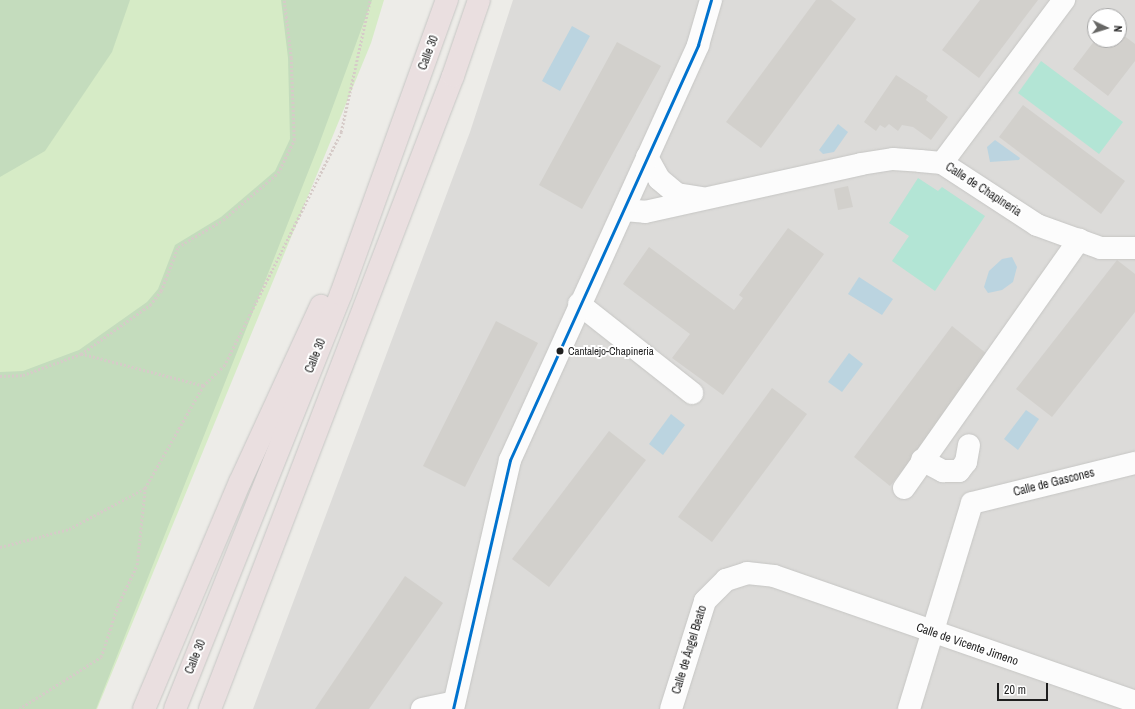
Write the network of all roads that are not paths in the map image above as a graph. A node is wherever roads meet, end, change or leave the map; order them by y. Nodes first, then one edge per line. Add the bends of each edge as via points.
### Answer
1 (447, 0) edge
2 (479, 0) edge
3 (711, 0) edge
4 (1064, 0) edge
5 (647, 157) junction
6 (386, 163) junction
7 (942, 163) junction
8 (708, 199) junction
9 (624, 210) junction
10 (1079, 240) junction
11 (1135, 248) edge
12 (579, 304) junction
13 (692, 393) dead end
14 (969, 445) dead end
15 (922, 460) junction
16 (1135, 464) edge
17 (904, 488) dead end
18 (800, 585) joint
19 (934, 634) junction
20 (1135, 702) edge
21 (453, 706) edge
22 (144, 709) edge
23 (175, 709) edge
24 (210, 709) edge
25 (422, 709) edge
26 (671, 709) edge
27 (909, 709) edge

1 - 6 highway, Calle 30
2 - 24 highway via 450,83
3 - 5 street via 698,45
4 - 7 street
5 - 8 street, Calle de Chapinería via 659,179 677,194
5 - 9 street
6 - 22 highway via 240,482
6 - 23 highway, Calle 30 via 341,294
7 - 8 street, Calle de Chapinería via 893,159
7 - 10 street, Calle de Chapinería via 1037,225
8 - 9 street, Calle de Chapinería via 645,212
9 - 12 street
10 - 11 street, Calle de Chapinería via 1101,248
10 - 15 street
12 - 13 street
12 - 21 street via 510,460
14 - 15 street via 966,462 958,471 943,471
15 - 17 street
16 - 19 street, Calle de Gascones via 972,503
18 - 19 street, Calle de Vicente Jimeno
18 - 26 street, Calle de Ángel Beato via 774,576 747,573 726,580 714,589 705,601
19 - 20 street, Calle de Vicente Jimeno
19 - 27 street
21 - 25 street

